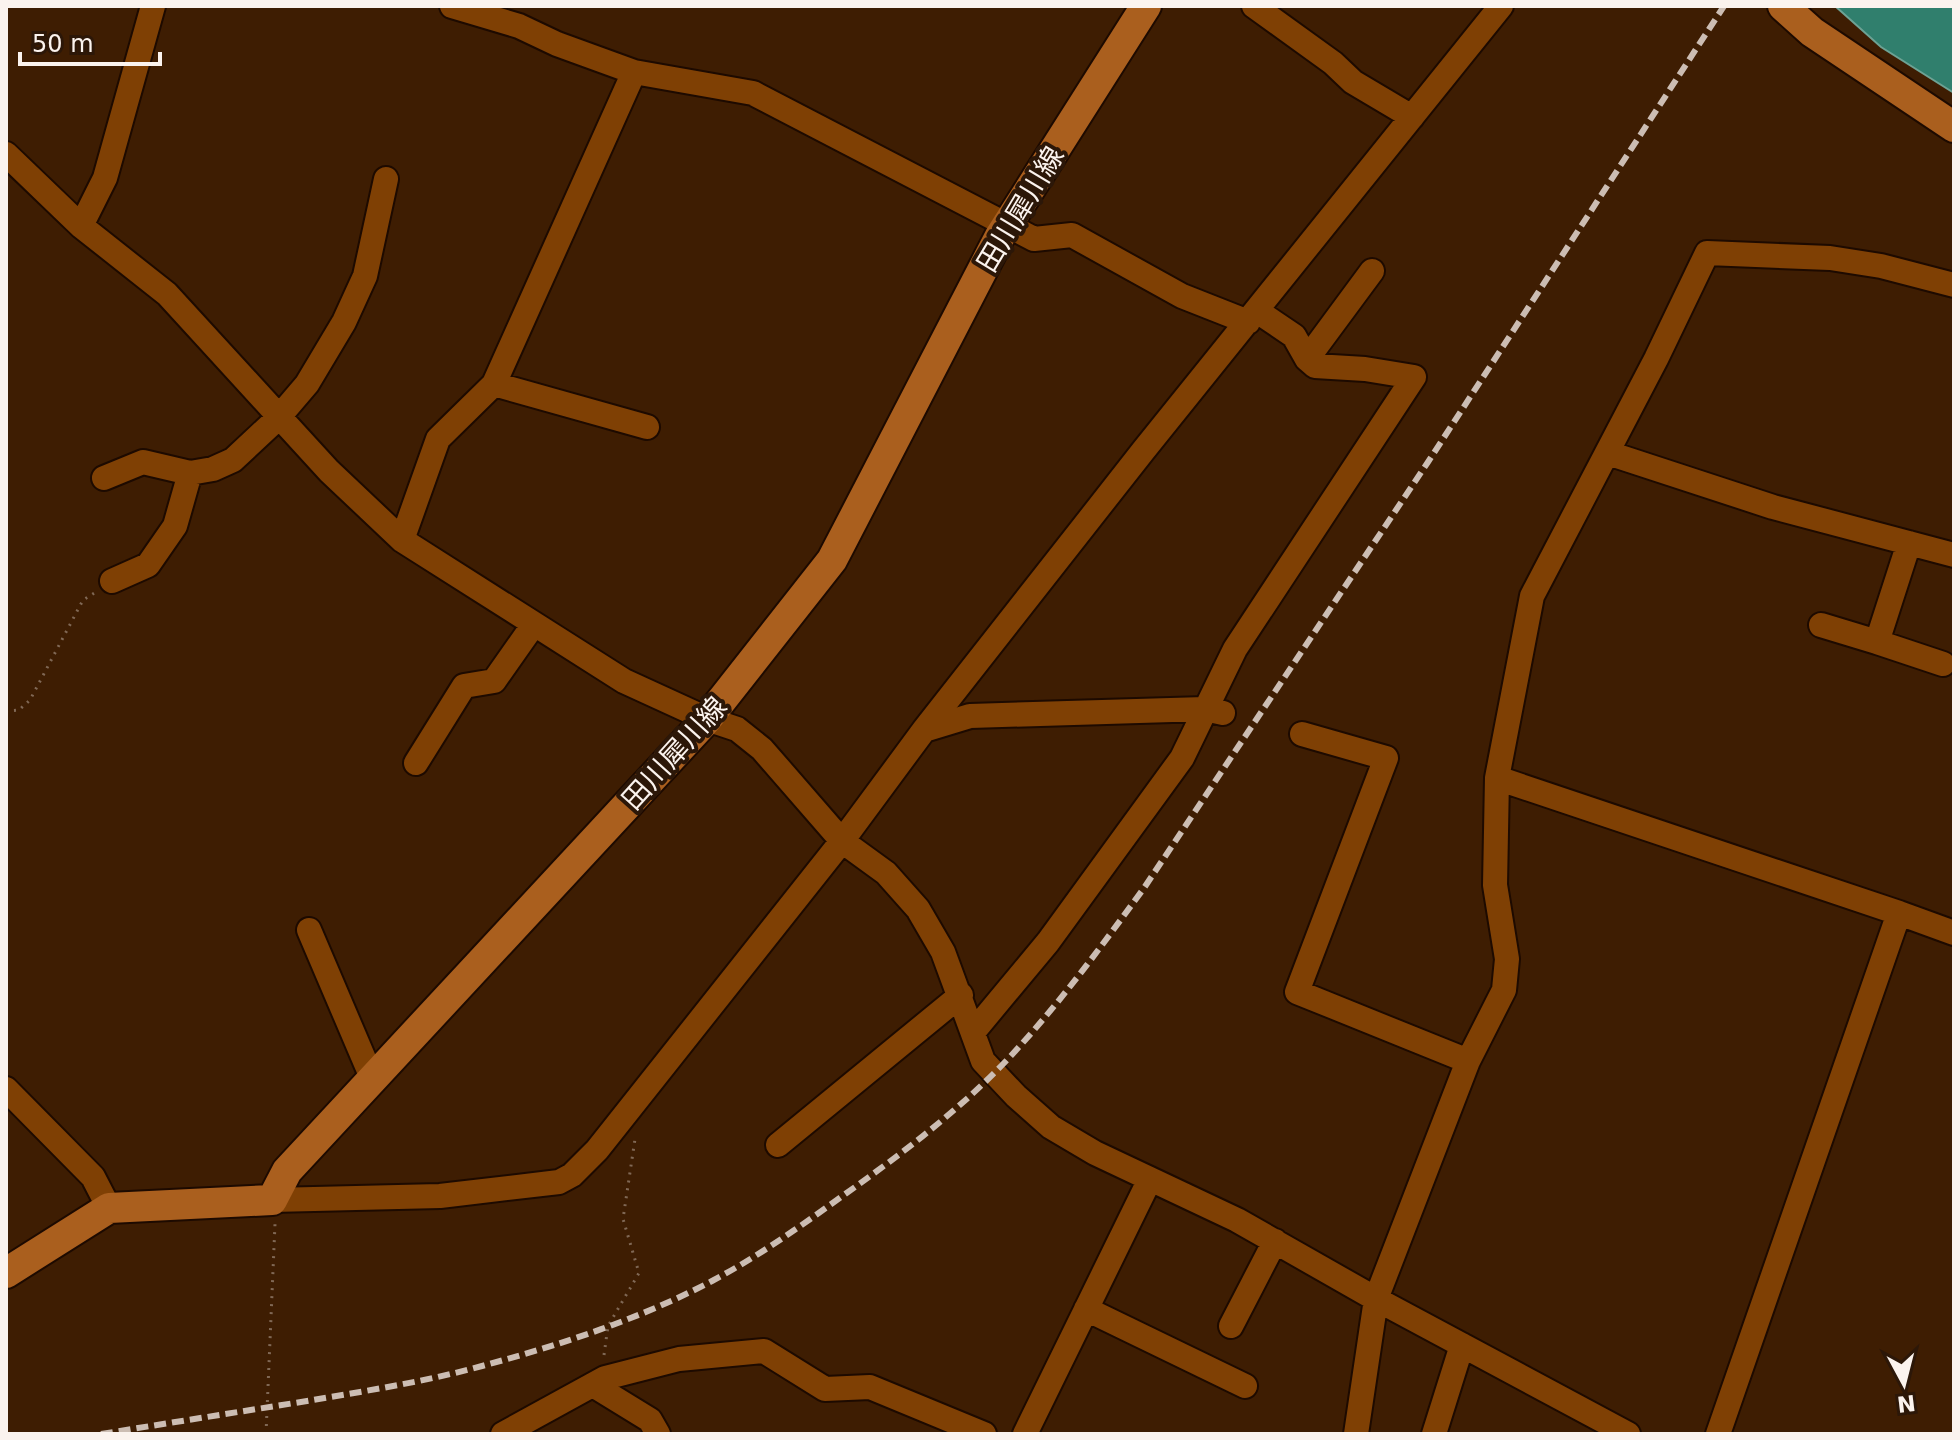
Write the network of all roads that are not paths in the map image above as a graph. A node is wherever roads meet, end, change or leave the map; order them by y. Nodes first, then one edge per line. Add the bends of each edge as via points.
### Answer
1 (153, 6) edge
2 (452, 6) edge
3 (1146, 6) edge
4 (1254, 6) edge
5 (1501, 6) edge
6 (1783, 6) edge
7 (634, 72) junction
8 (1412, 117) junction
9 (1954, 127) edge
10 (6, 154) edge
11 (386, 179) dead end
12 (1008, 224) junction
13 (81, 226) junction
14 (1372, 271) dead end
15 (1954, 285) edge
16 (1253, 316) junction
17 (1307, 359) junction
18 (494, 384) junction
19 (278, 418) junction
20 (647, 427) dead end
21 (1608, 453) junction
22 (190, 473) junction
23 (104, 478) dead end
24 (402, 540) junction
25 (1909, 543) junction
26 (1954, 555) edge
27 (112, 581) road end
28 (534, 624) junction
29 (1821, 625) dead end
30 (1877, 642) junction
31 (1943, 664) dead end
32 (1214, 711) junction
33 (707, 719) junction
34 (924, 730) junction
35 (1302, 734) dead end
36 (416, 763) dead end
37 (1497, 778) junction
38 (842, 841) junction
39 (1899, 913) junction
40 (309, 930) dead end
41 (1954, 933) edge
42 (961, 995) junction
43 (974, 1031) junction
44 (1468, 1061) junction
45 (373, 1080) junction
46 (6, 1089) edge
47 (778, 1145) dead end
48 (1150, 1179) junction
49 (272, 1200) junction
50 (109, 1208) junction
51 (1275, 1241) junction
52 (6, 1273) edge
53 (1376, 1299) junction
54 (1086, 1309) junction
55 (1231, 1326) dead end
56 (1462, 1345) junction
57 (599, 1381) junction
58 (1245, 1386) dead end
59 (503, 1434) edge
60 (658, 1434) edge
61 (984, 1434) edge
62 (1025, 1434) edge
63 (1356, 1434) edge
64 (1434, 1434) edge
65 (1628, 1434) edge
66 (1718, 1434) edge

1 - 13 street via 105,178
2 - 7 street via 519,26
3 - 12 main road, 田川犀川線
4 - 8 street via 1353,82
5 - 8 street
6 - 9 main road via 1812,32
7 - 12 street via 753,93
7 - 18 street
8 - 16 street
10 - 13 street
11 - 19 street via 365,276 350,311 307,384
12 - 16 street via 1034,239 1072,235 1182,296
12 - 33 main road, 田川犀川線 via 832,560
13 - 19 street via 167,294
14 - 17 street
15 - 21 street via 1830,258 1707,253
16 - 17 street via 1294,336
16 - 34 street
17 - 32 street via 1315,366 1414,377 1235,649
18 - 20 street
18 - 24 street via 438,439
19 - 22 street via 233,460
19 - 24 street
21 - 25 street via 1773,507
21 - 37 street via 1532,596
22 - 23 street via 143,462
22 - 27 street via 175,526 148,565
24 - 28 street
25 - 26 street
25 - 30 street
28 - 33 street via 624,681
28 - 36 street via 494,681 464,686
29 - 30 street
30 - 31 street
32 - 34 street via 970,716
32 - 43 street via 1048,942
33 - 38 street via 737,729 762,749
33 - 45 main road, 田川犀川線
34 - 38 street
35 - 44 street via 1386,758 1297,992
37 - 39 street
37 - 44 street via 1495,885 1507,959 1504,990
38 - 42 street via 886,873 918,909
38 - 49 street via 572,1175 559,1182 440,1196
39 - 41 street
39 - 66 street
40 - 45 street
42 - 43 street
42 - 47 street
43 - 48 street via 983,1061 1051,1127
44 - 53 street
45 - 49 main road, 田川犀川線 via 287,1171
46 - 50 street via 93,1177
48 - 51 street
48 - 54 street
49 - 50 main road
50 - 52 main road
51 - 53 street
51 - 55 street
53 - 56 street
53 - 63 street
54 - 58 street
54 - 62 street
56 - 64 street
56 - 65 street
57 - 59 street
57 - 60 street via 650,1420
57 - 61 street via 679,1359 764,1351 825,1389 870,1387

